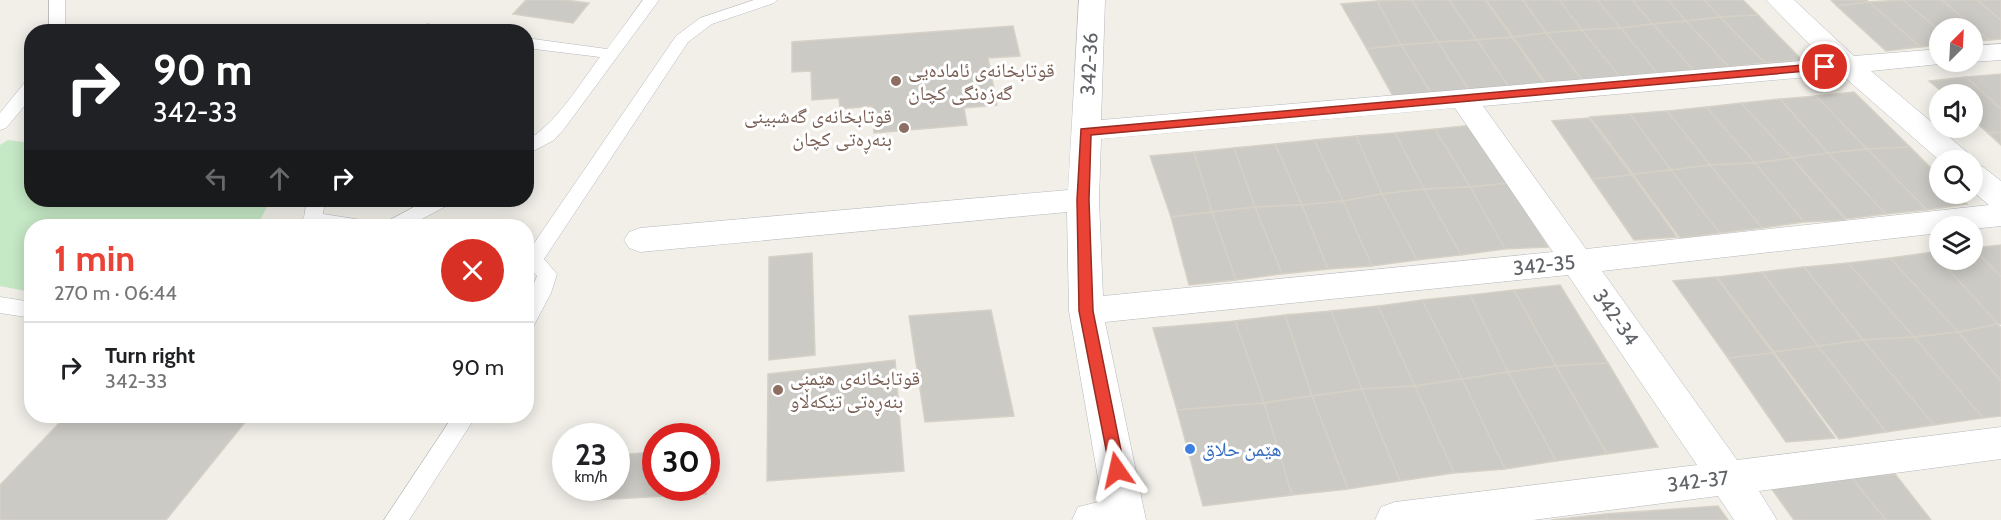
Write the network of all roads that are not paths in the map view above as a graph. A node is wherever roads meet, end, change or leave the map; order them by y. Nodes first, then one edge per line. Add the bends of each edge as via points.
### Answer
1 (57, 0) edge
2 (651, 0) edge
3 (769, 0) edge
4 (1092, 0) edge
5 (1779, 0) edge
6 (57, 24) edge
7 (534, 44) edge
8 (2001, 52) edge
9 (1983, 53) edge
10 (611, 54) junction
11 (1929, 58) edge
12 (1847, 65) junction
13 (1463, 98) junction
14 (24, 99) edge
15 (0, 124) edge
16 (1085, 131) junction
17 (534, 144) edge
18 (1945, 150) edge
19 (1983, 183) edge
20 (2001, 198) edge
21 (1083, 200) junction
22 (429, 207) edge
23 (2001, 215) edge
24 (407, 219) edge
25 (640, 240) dead end
26 (534, 253) edge
27 (1577, 261) junction
28 (534, 263) edge
29 (0, 304) edge
30 (534, 306) edge
31 (24, 308) edge
32 (1086, 311) junction
33 (460, 423) edge
34 (1997, 448) edge
35 (1728, 478) junction
36 (1462, 516) edge
37 (1115, 519) edge
38 (396, 520) edge
39 (1395, 520) edge
40 (1757, 520) edge

1 - 6 lane
2 - 10 lane
3 - 26 lane via 706,21 682,39
4 - 16 street, 342-36
5 - 12 street
7 - 10 lane
8 - 9 street
10 - 17 lane via 558,125
11 - 12 street
12 - 13 street
12 - 18 street
13 - 16 street
13 - 27 street, 342-34
14 - 15 lane
16 - 21 street, 342-36
19 - 20 street
21 - 25 street
21 - 32 street, 342-36
22 - 24 lane
23 - 27 street, 342-35
27 - 32 street, 342-35
27 - 35 street, 342-34
28 - 30 lane via 547,274
29 - 31 lane
32 - 37 street, 342-36
33 - 38 lane
34 - 35 street, 342-37
35 - 36 street, 342-37
35 - 40 street, 342-34
36 - 39 street, 342-37

